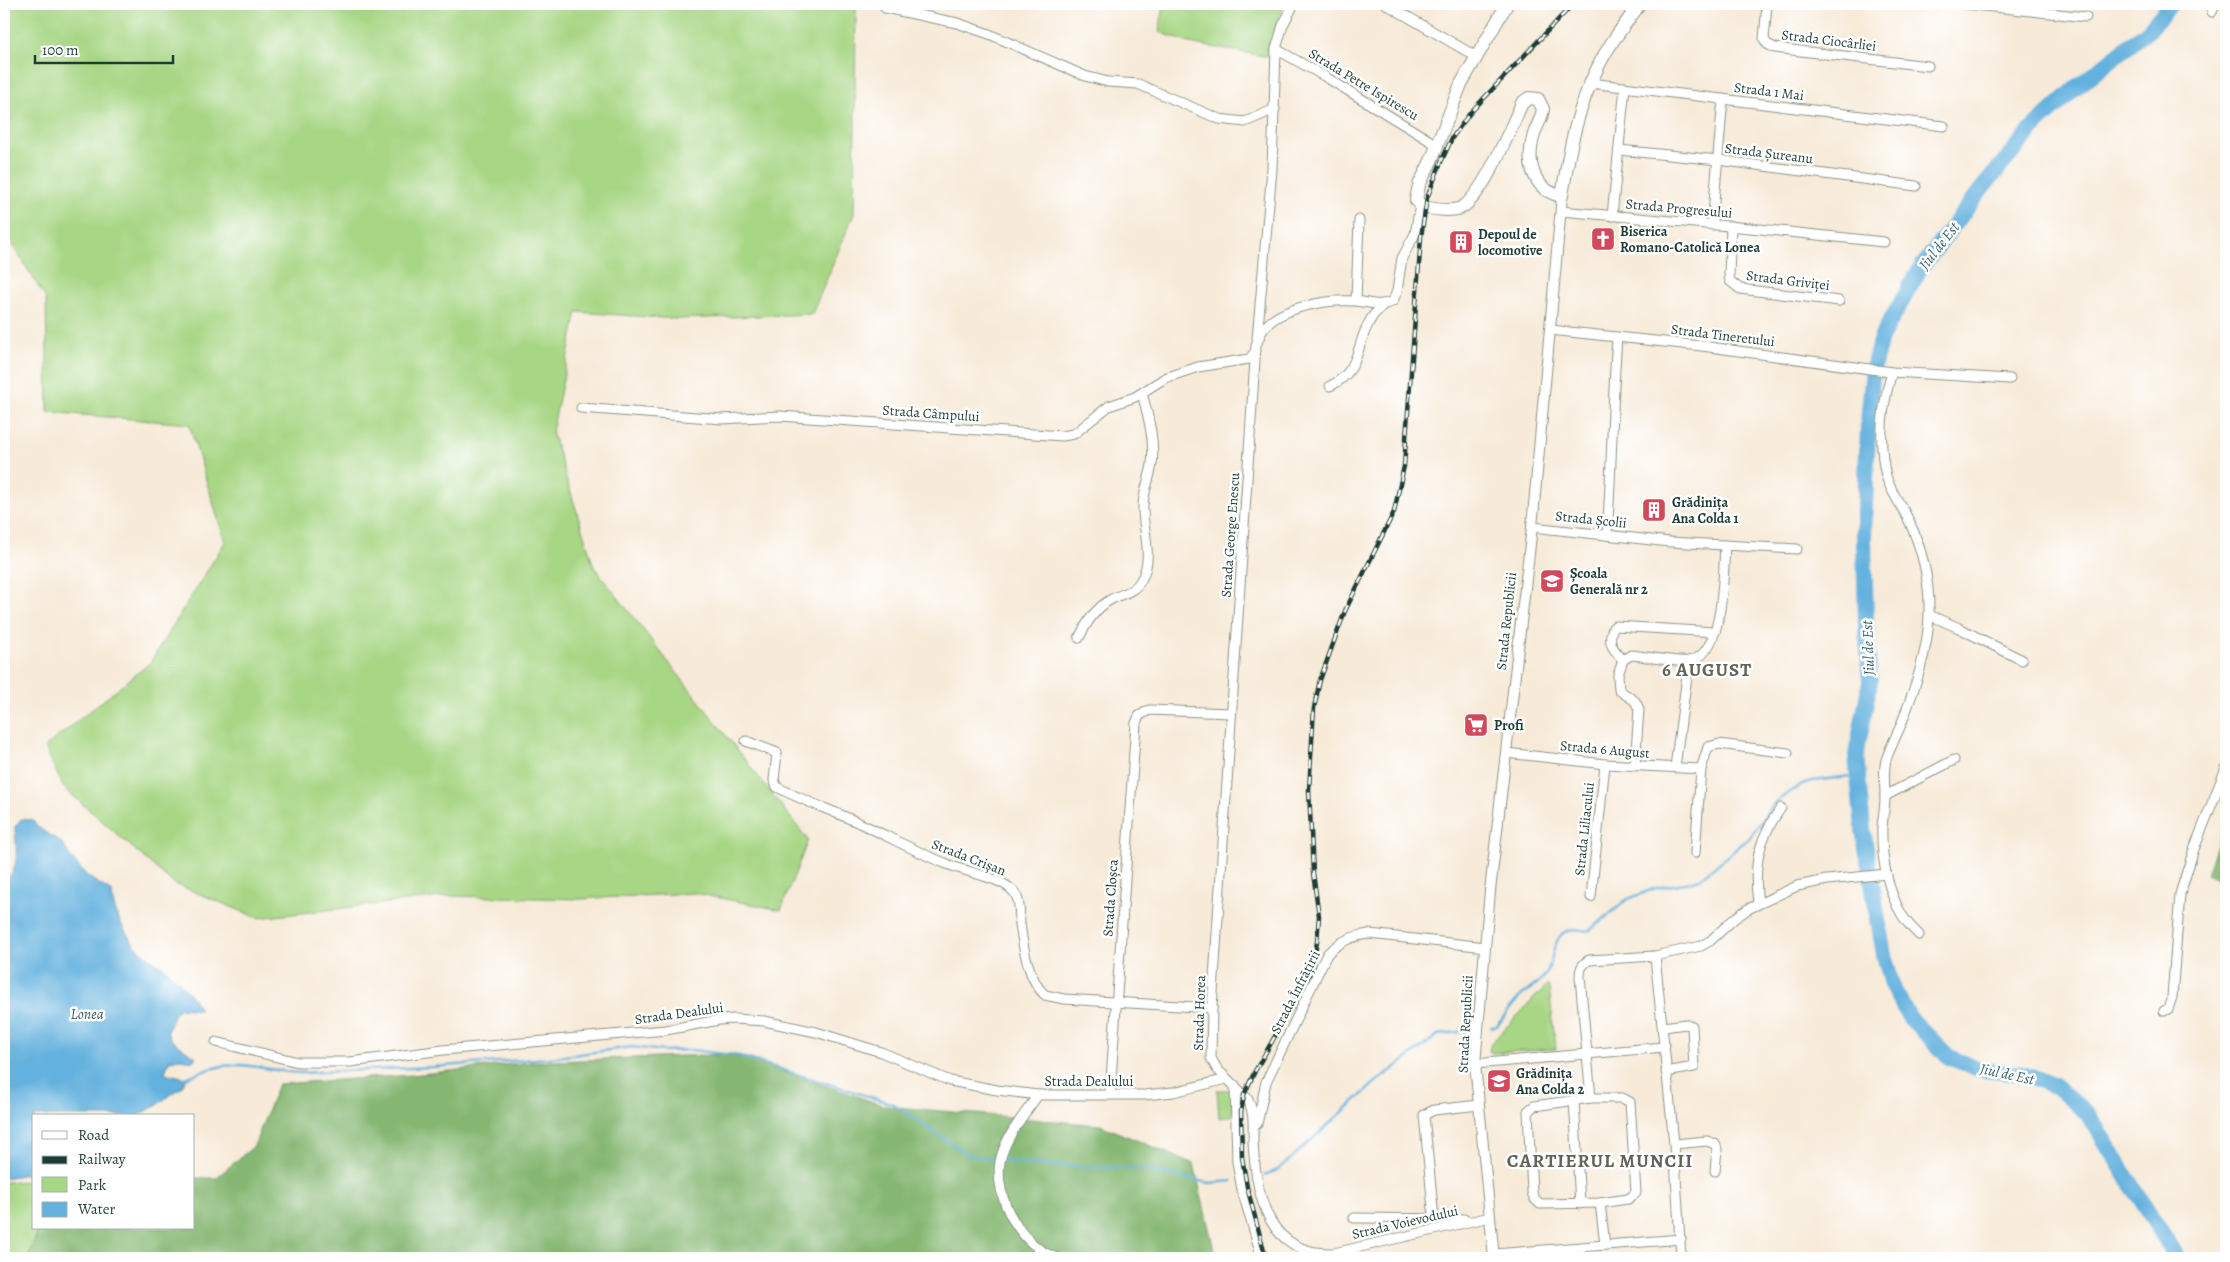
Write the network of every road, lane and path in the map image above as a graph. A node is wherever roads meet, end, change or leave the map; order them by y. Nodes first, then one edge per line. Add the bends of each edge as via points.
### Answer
1 (1294, 4) edge
2 (1386, 4) edge
3 (1507, 4) edge
4 (1640, 4) edge
5 (1767, 4) edge
6 (1965, 4) edge
7 (885, 8) dead end
8 (2086, 17) dead end
9 (1276, 49) junction
10 (1475, 56) junction
11 (1928, 66) dead end
12 (1590, 83) junction
13 (1625, 88) junction
14 (1723, 99) junction
15 (1275, 109) junction
16 (1944, 126) dead end
17 (1437, 145) junction
18 (1619, 150) junction
19 (1718, 160) junction
20 (1916, 186) dead end
21 (1562, 196) junction
22 (1420, 205) junction
23 (1560, 211) junction
24 (1612, 216) junction
25 (1359, 220) dead end
26 (1712, 225) junction
27 (1731, 226) junction
28 (1884, 242) dead end
29 (1356, 301) junction
30 (1839, 301) dead end
31 (1384, 304) junction
32 (1550, 330) junction
33 (1617, 337) junction
34 (1256, 352) junction
35 (1888, 371) junction
36 (2010, 379) dead end
37 (1330, 386) dead end
38 (1142, 393) junction
39 (581, 408) dead end
40 (1532, 527) junction
41 (1607, 535) junction
42 (1725, 545) junction
43 (1797, 549) dead end
44 (1929, 615) junction
45 (1715, 632) junction
46 (1080, 638) dead end
47 (1623, 660) junction
48 (2022, 660) dead end
49 (1689, 661) junction
50 (1231, 713) junction
51 (746, 741) dead end
52 (1506, 753) junction
53 (1788, 753) dead end
54 (1954, 760) dead end
55 (1604, 764) junction
56 (1635, 766) junction
57 (1675, 767) junction
58 (2226, 768) edge
59 (1701, 769) junction
60 (1885, 796) junction
61 (1781, 808) dead end
62 (1695, 853) dead end
63 (1887, 874) junction
64 (1591, 897) dead end
65 (1758, 903) junction
66 (1919, 935) dead end
67 (1485, 947) junction
68 (1655, 956) junction
69 (1117, 1001) junction
70 (1212, 1008) junction
71 (2164, 1011) dead end
72 (1662, 1027) junction
73 (216, 1042) dead end
74 (1664, 1047) junction
75 (1589, 1054) junction
76 (1475, 1064) junction
77 (1666, 1072) junction
78 (1226, 1079) junction
79 (1235, 1085) junction
80 (1110, 1094) junction
81 (1038, 1095) junction
82 (1592, 1098) junction
83 (1574, 1100) junction
84 (1479, 1105) junction
85 (1253, 1140) junction
86 (1674, 1144) junction
87 (1716, 1171) dead end
88 (1600, 1203) junction
89 (1580, 1204) junction
90 (1490, 1217) junction
91 (1354, 1218) dead end
92 (1434, 1219) junction
93 (1478, 1219) junction
94 (1681, 1239) junction
95 (1605, 1245) junction
96 (1562, 1254) edge
97 (1331, 1256) edge
98 (1494, 1256) edge
99 (1057, 1258) edge
100 (1262, 1258) edge
101 (1681, 1258) edge

1 - 9 street, Strada George Enescu
2 - 10 street
3 - 10 main road
4 - 12 main road, Strada Republicii
5 - 11 street, Strada Ciocârliei via 1764,39 1774,48
6 - 8 street
7 - 15 street via 981,31 1085,76 1138,84 1218,119 1245,122
9 - 15 street, Strada George Enescu
9 - 17 street, Strada Petre Ispirescu
10 - 17 main road via 1454,97
12 - 13 street, Strada 1 Mai
12 - 21 main road, Strada Republicii via 1570,145
13 - 14 street, Strada 1 Mai
13 - 18 street
14 - 16 street, Strada 1 Mai
14 - 19 street
15 - 34 street, Strada George Enescu
17 - 22 main road via 1416,193
18 - 19 street, Strada Șureanu
18 - 24 street
19 - 20 street, Strada Șureanu
19 - 26 street
21 - 22 main road via 1540,186 1534,174 1531,146 1543,109 1538,99 1529,98 1522,103 1486,179 1469,202 1458,209
21 - 23 street, Strada Republicii
22 - 31 street via 1415,234 1402,258 1396,297
23 - 24 street, Strada Progresului
23 - 32 street, Strada Republicii
24 - 26 street, Strada Progresului
25 - 29 street
26 - 27 street, Strada Progresului
27 - 28 street, Strada Progresului
27 - 30 street, Strada Griviței via 1729,275 1733,285 1740,289
29 - 31 street
29 - 34 street via 1322,302 1281,315 1262,331
31 - 37 street via 1371,317 1349,373
32 - 33 street, Strada Tineretului
32 - 40 street, Strada Republicii
33 - 35 street, Strada Tineretului
33 - 41 street
34 - 38 street, Strada Câmpului via 1249,359 1173,374
34 - 50 street, Strada George Enescu
35 - 36 street, Strada Tineretului
35 - 44 street via 1883,413 1884,465 1891,489 1920,547 1927,578
38 - 39 street, Strada Câmpului via 1109,406 1074,434 1062,436 780,416 712,418
38 - 46 street via 1152,438 1152,462 1142,509 1148,553 1146,567 1131,592 1098,608
40 - 41 street, Strada Școlii
40 - 52 street, Strada Republicii
41 - 42 street, Strada Școlii
42 - 43 street, Strada Școlii
42 - 45 street
44 - 48 street
44 - 60 street via 1918,675 1886,760
45 - 47 street via 1615,626 1609,641
45 - 49 street via 1702,654
47 - 49 street via 1631,655
47 - 56 street via 1619,690 1636,702 1639,709
49 - 57 street
50 - 69 street, Strada Cloșca via 1150,710 1143,712 1136,724
50 - 70 street, Strada Horea
51 - 69 street, Strada Crișan via 777,753 774,780 777,787 949,866 1013,890 1017,896 1028,961 1035,982 1045,995
52 - 55 street, Strada 6 August
52 - 67 street, Strada Republicii
53 - 59 street via 1712,744 1704,753
54 - 60 street
55 - 56 street, Strada 6 August
55 - 64 street, Strada Liliacului
56 - 57 street, Strada 6 August
57 - 59 street, Strada 6 August
58 - 71 street via 2180,894 2172,997
59 - 62 street
60 - 63 street via 1882,827
61 - 65 street via 1768,826 1759,850 1755,881
63 - 65 street via 1811,882
63 - 66 street via 1900,912
65 - 68 street via 1701,946
67 - 76 street, Strada Republicii
67 - 85 street, Strada Înfrățirii via 1370,934 1355,935 1340,942 1327,954 1266,1082
68 - 72 street
68 - 75 street via 1589,960 1580,969
69 - 70 street, Strada Crișan
69 - 80 street, Strada Cloșca
70 - 78 street, Strada Horea via 1211,1058
72 - 74 street
72 - 77 street via 1692,1026 1694,1067
73 - 81 street, Strada Dealului via 298,1062 350,1062 443,1050 666,1030 735,1019 764,1021 816,1032 881,1052 930,1074 969,1086
74 - 75 street
74 - 77 street
75 - 76 street
75 - 82 street
76 - 84 street, Strada Republicii
77 - 86 street
78 - 79 street, Strada Horea
78 - 80 street, Strada Dealului via 1173,1092
79 - 85 street, Strada Horea via 1253,1113
79 - 100 street via 1237,1162
80 - 81 street, Strada Dealului
81 - 99 street via 1009,1139 1000,1160 1002,1195 1007,1210 1029,1241
82 - 83 street
82 - 88 street via 1626,1098 1630,1102 1636,1193 1628,1199
83 - 89 street
83 - 89 street via 1534,1106 1527,1116 1534,1198 1544,1205
84 - 90 street, Strada Republicii
84 - 92 street via 1434,1110 1424,1116
85 - 97 street, Strada Horea via 1256,1172 1273,1226 1291,1245
86 - 87 street via 1715,1144
86 - 94 street
88 - 89 street
88 - 95 street
90 - 93 street, Strada Voievodului
90 - 98 street, Strada Republicii
91 - 92 street
92 - 93 street
93 - 97 street, Strada Voievodului
94 - 95 street
94 - 101 street
95 - 96 street
96 - 98 street

